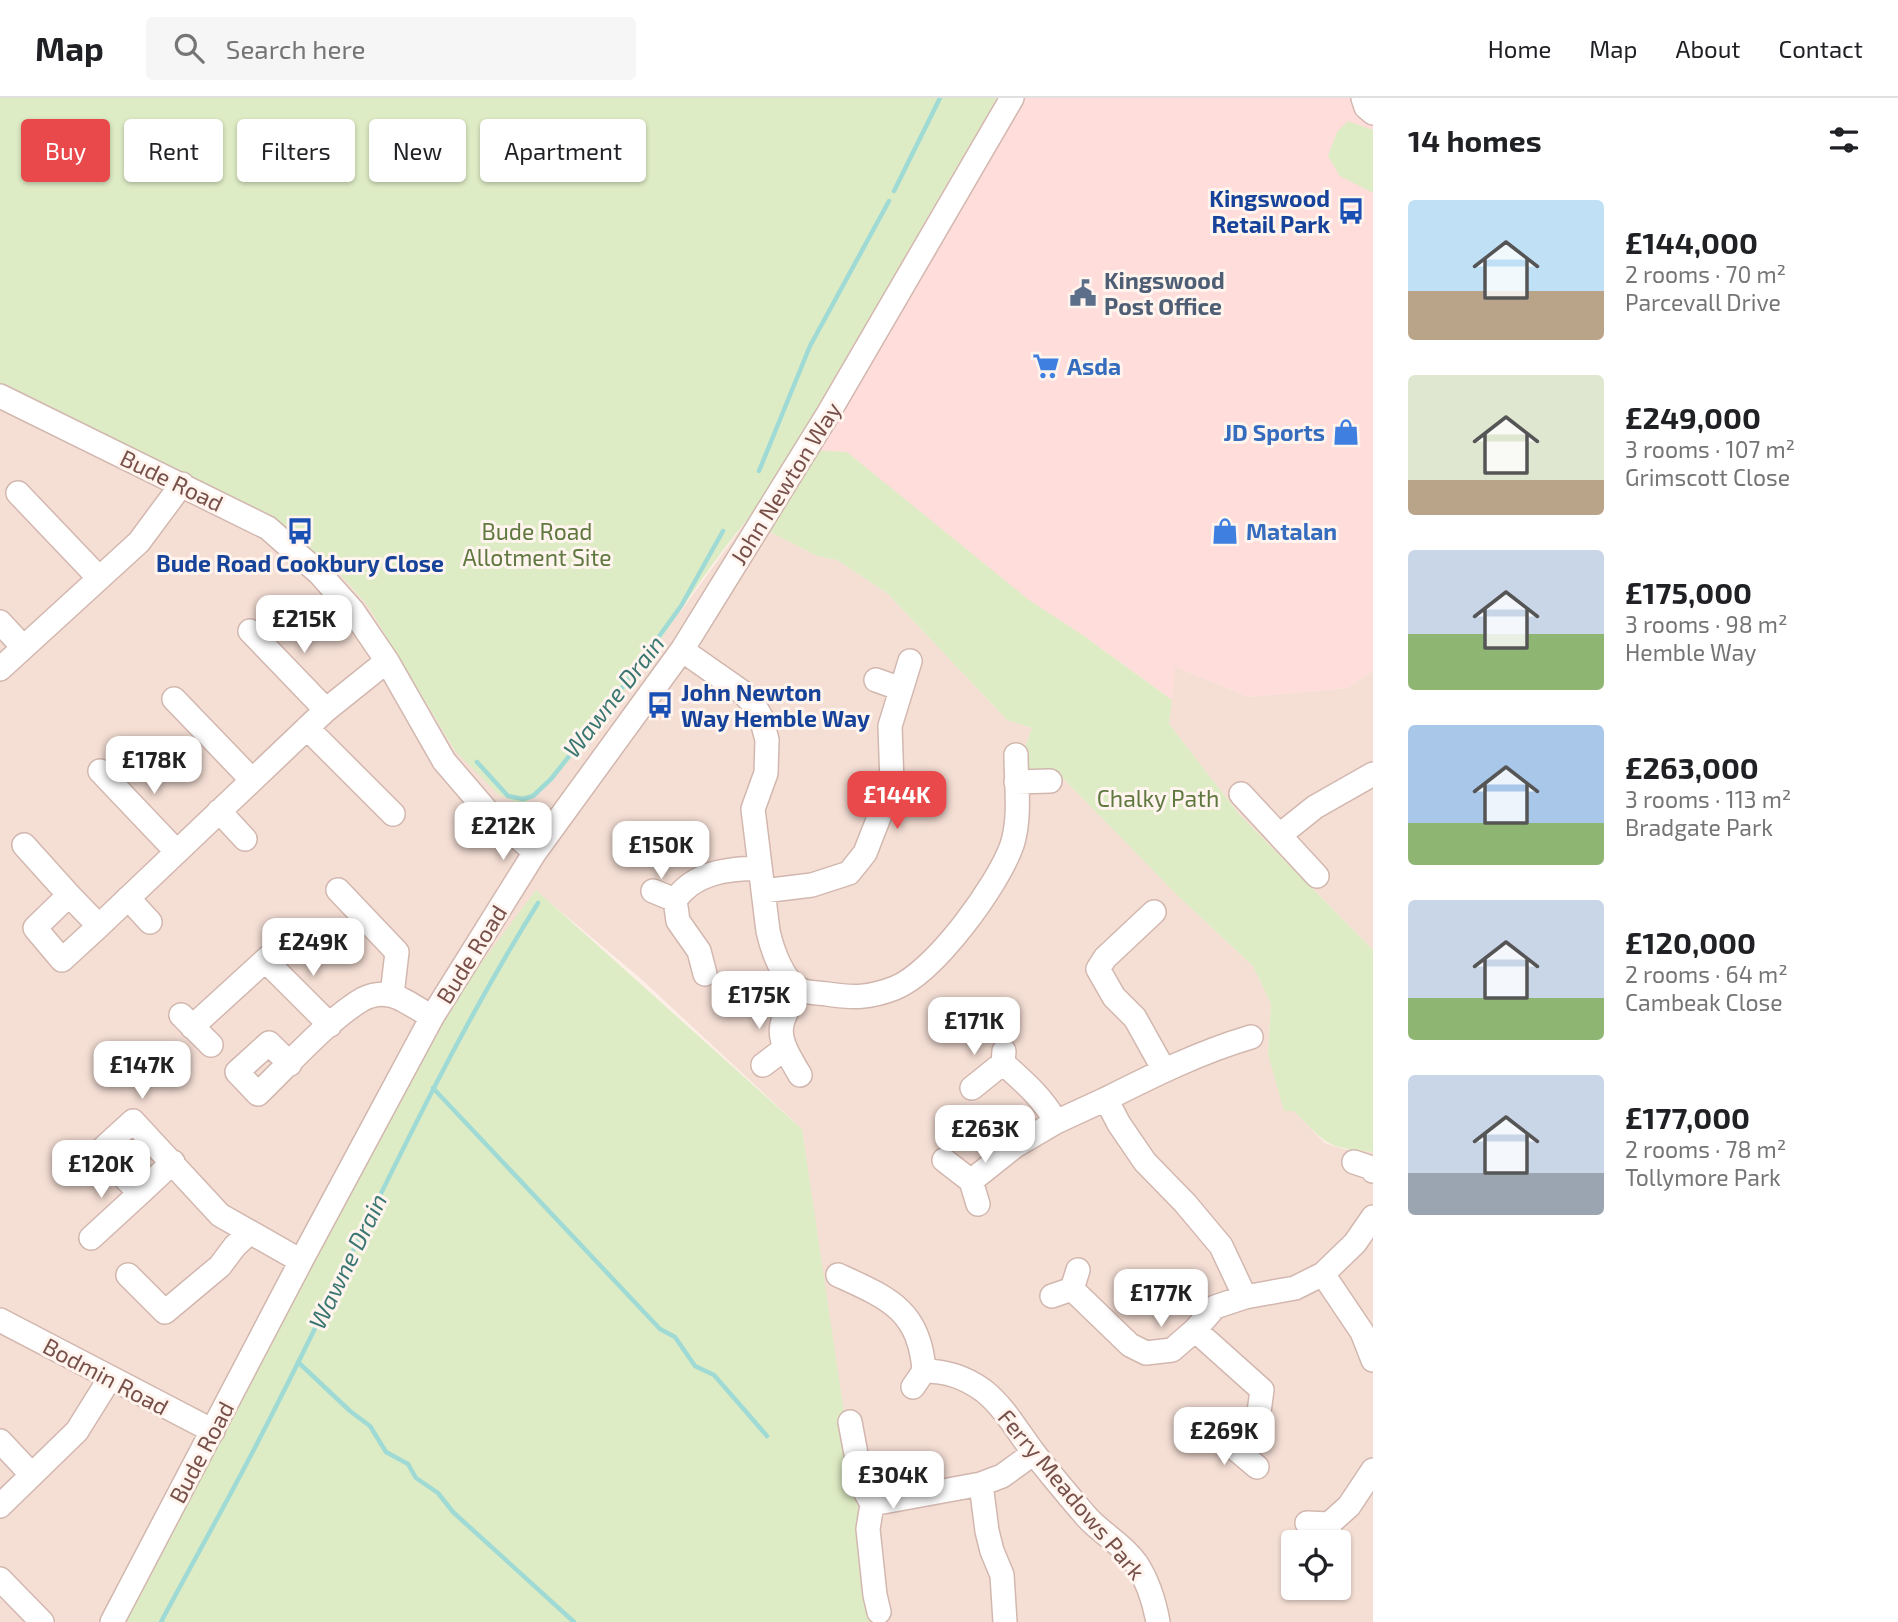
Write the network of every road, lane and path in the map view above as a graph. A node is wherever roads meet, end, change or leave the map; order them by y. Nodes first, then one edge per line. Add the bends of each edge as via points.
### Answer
1 (1012, 98) edge
2 (1363, 98) edge
3 (1373, 113) edge
4 (0, 396) edge
5 (181, 484) junction
6 (18, 493) dead end
7 (99, 578) junction
8 (0, 622) edge
9 (250, 631) dead end
10 (23, 647) junction
11 (681, 650) junction
12 (387, 661) junction
13 (910, 661) dead end
14 (0, 669) edge
15 (876, 680) dead end
16 (901, 689) junction
17 (174, 699) dead end
18 (326, 710) junction
19 (307, 728) junction
20 (1016, 755) dead end
21 (100, 771) dead end
22 (1373, 774) edge
23 (252, 780) junction
24 (1050, 781) dead end
25 (1016, 782) junction
26 (1241, 794) dead end
27 (219, 811) junction
28 (393, 814) dead end
29 (1280, 835) junction
30 (245, 839) dead end
31 (24, 845) dead end
32 (177, 852) junction
33 (535, 852) junction
34 (759, 868) junction
35 (1317, 876) dead end
36 (338, 890) dead end
37 (653, 891) dead end
38 (763, 891) junction
39 (69, 895) junction
40 (128, 898) junction
41 (675, 900) junction
42 (1159, 907) dead end
43 (150, 922) dead end
44 (99, 926) junction
45 (705, 974) dead end
46 (800, 990) junction
47 (392, 995) junction
48 (432, 1017) junction
49 (330, 1025) junction
50 (1255, 1039) dead end
51 (211, 1045) dead end
52 (784, 1049) junction
53 (289, 1064) dead end
54 (763, 1065) dead end
55 (1164, 1070) junction
56 (800, 1074) dead end
57 (972, 1088) dead end
58 (1107, 1099) junction
59 (1056, 1122) junction
60 (944, 1160) dead end
61 (173, 1162) junction
62 (971, 1181) junction
63 (140, 1194) junction
64 (978, 1203) dead end
65 (1373, 1217) edge
66 (250, 1232) junction
67 (91, 1238) dead end
68 (301, 1261) junction
69 (832, 1274) dead end
70 (1323, 1274) junction
71 (128, 1275) dead end
72 (1067, 1285) dead end
73 (1245, 1297) junction
74 (0, 1320) edge
75 (1195, 1330) junction
76 (1373, 1360) edge
77 (110, 1378) junction
78 (850, 1422) dead end
79 (213, 1431) junction
80 (0, 1441) edge
81 (1034, 1453) junction
82 (1257, 1467) dead end
83 (1373, 1470) edge
84 (32, 1475) junction
85 (981, 1484) junction
86 (872, 1504) junction
87 (0, 1506) edge
88 (1322, 1530) edge
89 (0, 1579) edge
90 (879, 1612) dead end
91 (40, 1621) edge
92 (112, 1622) edge
93 (1005, 1622) edge
94 (1158, 1622) edge

1 - 11 street, John Newton Way via 828,414
2 - 3 street
4 - 5 street, Bude Road
5 - 7 street via 139,542
5 - 12 street, Bude Road via 268,528 345,601
6 - 7 street
7 - 10 street
8 - 10 street
9 - 18 street
10 - 14 street
11 - 33 street, John Newton Way
11 - 34 street via 742,692 761,717 768,740 766,773 753,809
12 - 18 street
12 - 33 street, Bude Road via 444,761 487,811
13 - 16 street
15 - 16 street
16 - 38 street via 890,726 892,784 865,853 849,873 812,885
17 - 23 street
18 - 19 street
19 - 23 street
19 - 28 street
20 - 25 street
21 - 32 street
22 - 29 street via 1315,807
23 - 27 street
24 - 25 street
25 - 46 street via 1017,827 1011,848 969,919 934,960 898,987 856,999
26 - 29 street
27 - 30 street
27 - 32 street
29 - 35 street
31 - 39 street
32 - 40 street
33 - 48 street, Bude Road
34 - 38 street
34 - 41 street via 699,877
36 - 47 street via 397,952
37 - 41 street
38 - 46 street via 772,950
39 - 44 street
39 - 44 street via 34,928 62,960
40 - 43 street
40 - 44 street
41 - 45 street via 678,921 699,951
42 - 55 street via 1098,970 1114,997 1135,1018
46 - 52 street via 783,1014
47 - 48 street
47 - 49 street via 363,999
48 - 68 street, Bude Road
49 - 51 street via 269,957 187,1021
49 - 53 street
50 - 55 street via 1218,1047
52 - 54 street
52 - 56 street
55 - 58 street
57 - 59 street via 1004,1057
58 - 59 street
58 - 73 street via 1145,1162 1222,1246
59 - 62 street via 1015,1146
60 - 62 street
61 - 63 street
61 - 63 street via 132,1121 99,1152
61 - 66 street via 220,1215
62 - 64 street
63 - 67 street
65 - 70 street via 1355,1243
66 - 68 street
66 - 71 street via 220,1266 165,1312
68 - 79 street, Bude Road
69 - 81 street, Ferry Meadows Park via 883,1296 910,1322 923,1351 919,1379 942,1371 986,1392
70 - 73 street via 1294,1288
70 - 76 street via 1362,1332
72 - 75 street via 1130,1345 1146,1353 1171,1350
73 - 75 street via 1215,1307
74 - 77 street, Bodmin Road
75 - 82 street via 1262,1390 1259,1412 1224,1439
77 - 79 street, Bodmin Road
77 - 84 street via 77,1431
78 - 86 street via 862,1486
79 - 92 street, Bude Road
80 - 84 street
81 - 85 street via 1002,1476
81 - 94 street, Ferry Meadows Park via 1088,1518 1135,1561 1151,1591
83 - 88 street via 1349,1506
84 - 87 street
85 - 86 street
85 - 93 street via 989,1541 1003,1575
86 - 90 street via 868,1529
89 - 91 street

